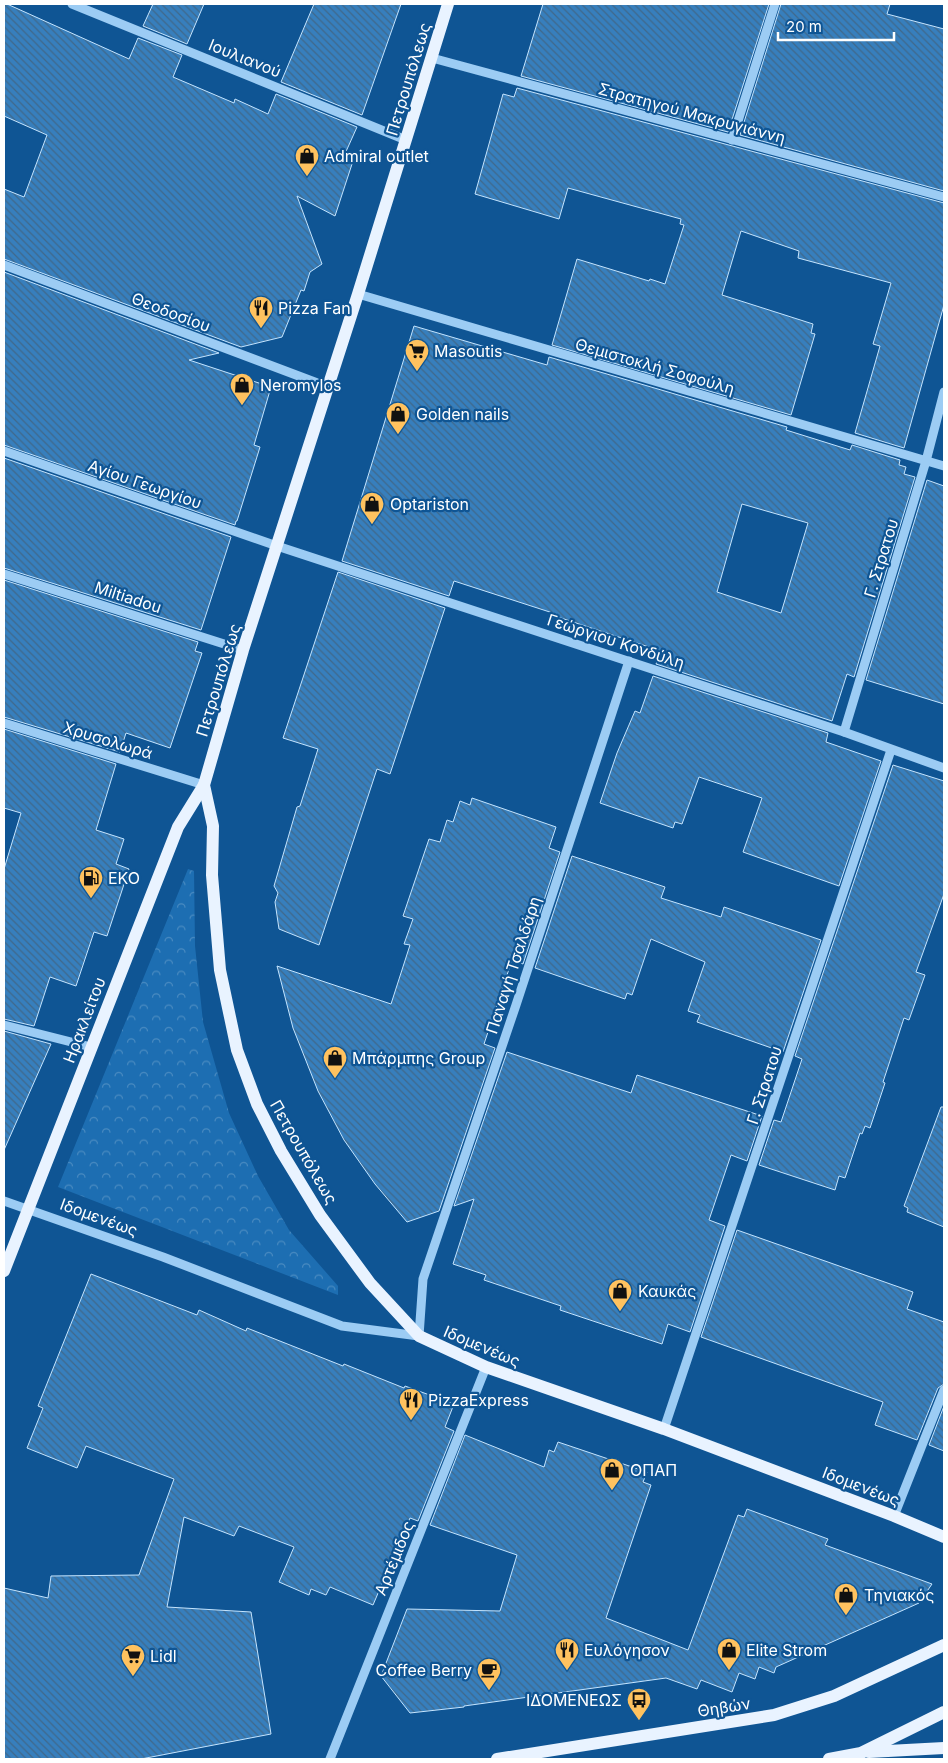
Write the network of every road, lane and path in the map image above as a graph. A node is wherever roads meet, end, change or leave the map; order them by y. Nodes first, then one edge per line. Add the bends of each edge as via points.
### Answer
1 (72, 4) edge
2 (448, 4) edge
3 (775, 4) edge
4 (432, 58) junction
5 (406, 140) junction
6 (732, 140) junction
7 (944, 197) edge
8 (4, 265) edge
9 (358, 294) junction
10 (328, 387) junction
11 (944, 392) edge
12 (4, 451) edge
13 (926, 461) junction
14 (944, 466) edge
15 (277, 546) junction
16 (4, 574) edge
17 (243, 650) junction
18 (629, 662) junction
19 (4, 723) edge
20 (844, 732) junction
21 (891, 750) junction
22 (944, 768) edge
23 (204, 785) junction
24 (4, 1025) edge
25 (91, 1047) junction
26 (4, 1201) edge
27 (28, 1209) junction
28 (4, 1271) edge
29 (419, 1336) junction
30 (486, 1367) junction
31 (944, 1390) edge
32 (664, 1429) junction
33 (894, 1516) junction
34 (944, 1537) edge
35 (944, 1645) edge
36 (944, 1712) edge
37 (944, 1748) edge
38 (862, 1756) edge
39 (330, 1759) edge
40 (497, 1759) edge
41 (829, 1759) edge

1 - 5 street, Ιουλιανού
2 - 4 main road, Πετρουπόλεως
3 - 6 street
4 - 5 main road, Πετρουπόλεως
4 - 6 street, Στρατηγού Μακρυγιάννη
5 - 9 main road, Πετρουπόλεως
6 - 7 street, Στρατηγού Μακρυγιάννη
8 - 10 street, Θεοδοσίου
9 - 10 main road, Πετρουπόλεως
9 - 13 street, Θεμιστοκλή Σοφούλη
10 - 15 main road, Πετρουπόλεως
11 - 13 street, Γ. Στρατου
12 - 15 street, Αγίου Γεωργίου
13 - 14 street, Θεμιστοκλή Σοφούλη
13 - 20 street, Γ. Στρατου
15 - 17 main road, Πετρουπόλεως
15 - 18 street, Γεώργιου Κονδύλη
16 - 17 street, Miltiadou
17 - 23 main road, Πετρουπόλεως
18 - 20 street, Γεώργιου Κονδύλη
18 - 29 street, Παναγή Τσαλδάρη via 422,1279
19 - 23 street, Χρυσολωρά
20 - 21 street, Γεώργιου Κονδύλη
21 - 22 street, Γεώργιου Κονδύλη
21 - 32 street, Γ. Στρατου
23 - 25 main road, Ηρακλείτου via 178,827
23 - 29 main road, Πετρουπόλεως via 213,826 212,875 220,970 237,1050 257,1104 320,1215 370,1283
24 - 25 street
25 - 27 main road, Ηρακλείτου
26 - 27 street, Ιδομενέως
27 - 28 main road, Ηρακλείτου
27 - 29 street, Ιδομενέως via 342,1326
29 - 30 main road, Ιδομενέως
30 - 32 main road, Ιδομενέως
30 - 39 street, Αρτέμιδος
31 - 33 street
32 - 33 main road, Ιδομενέως
33 - 34 main road, Ιδομενέως
35 - 40 main road, Θηβών via 834,1696 774,1715
36 - 38 main road
37 - 38 main road
38 - 41 main road

